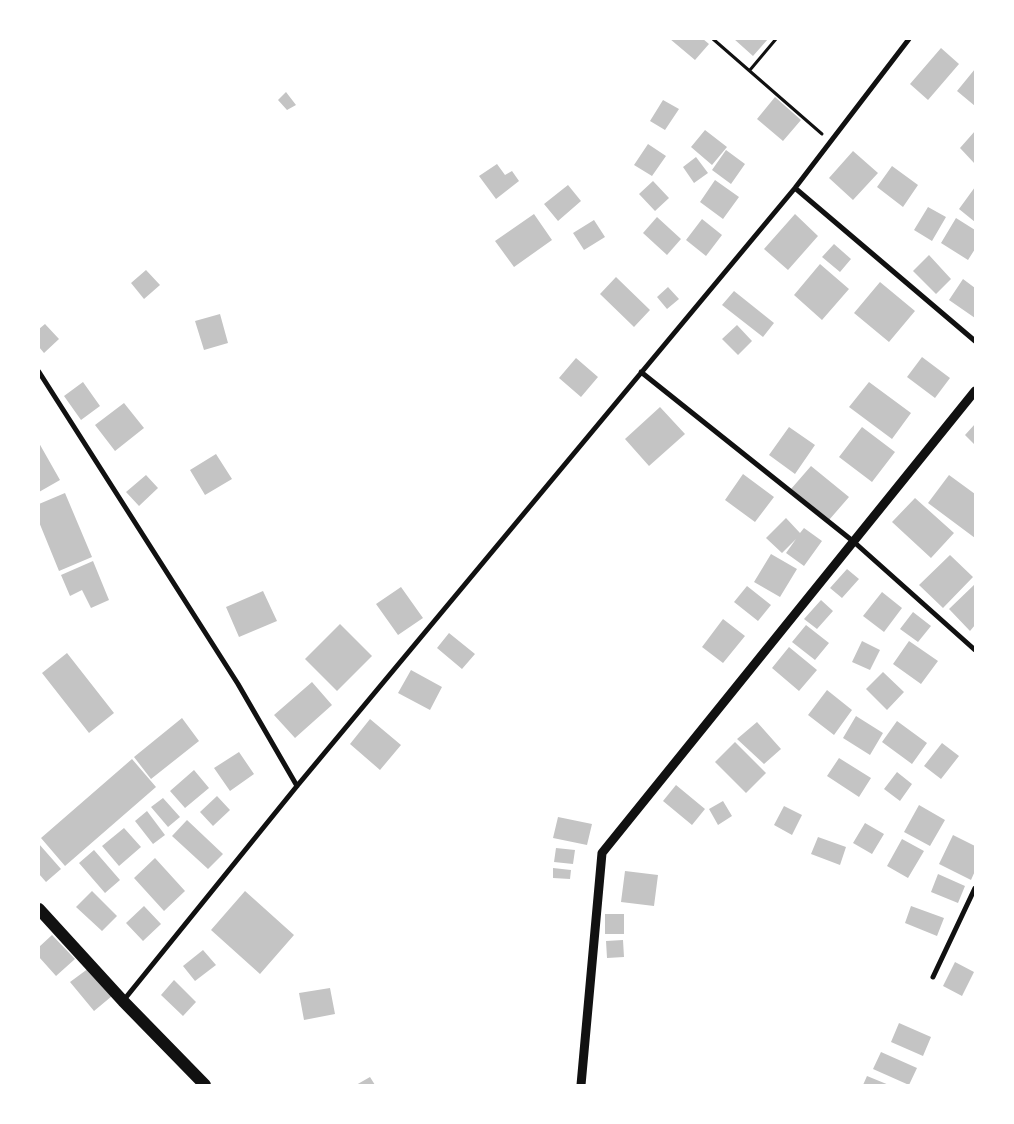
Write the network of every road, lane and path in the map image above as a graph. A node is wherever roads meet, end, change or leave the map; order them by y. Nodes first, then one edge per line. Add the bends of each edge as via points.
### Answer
1 (713, 39) edge
2 (776, 39) edge
3 (909, 39) edge
4 (750, 70) junction
5 (830, 141) junction
6 (795, 188) junction
7 (975, 341) edge
8 (39, 372) edge
9 (641, 372) junction
10 (975, 391) edge
11 (854, 542) junction
12 (975, 650) edge
13 (298, 786) junction
14 (975, 888) edge
15 (39, 910) edge
16 (933, 977) dead end
17 (123, 1001) junction
18 (205, 1085) edge
19 (581, 1085) edge

1 - 4 path
2 - 4 path
3 - 5 street
4 - 5 path
5 - 6 street
6 - 7 street
6 - 9 street
8 - 13 street
9 - 11 street
9 - 13 street
10 - 11 street
11 - 12 street
11 - 19 street via 602,853
13 - 17 street
14 - 16 street
15 - 17 main road
17 - 18 main road

